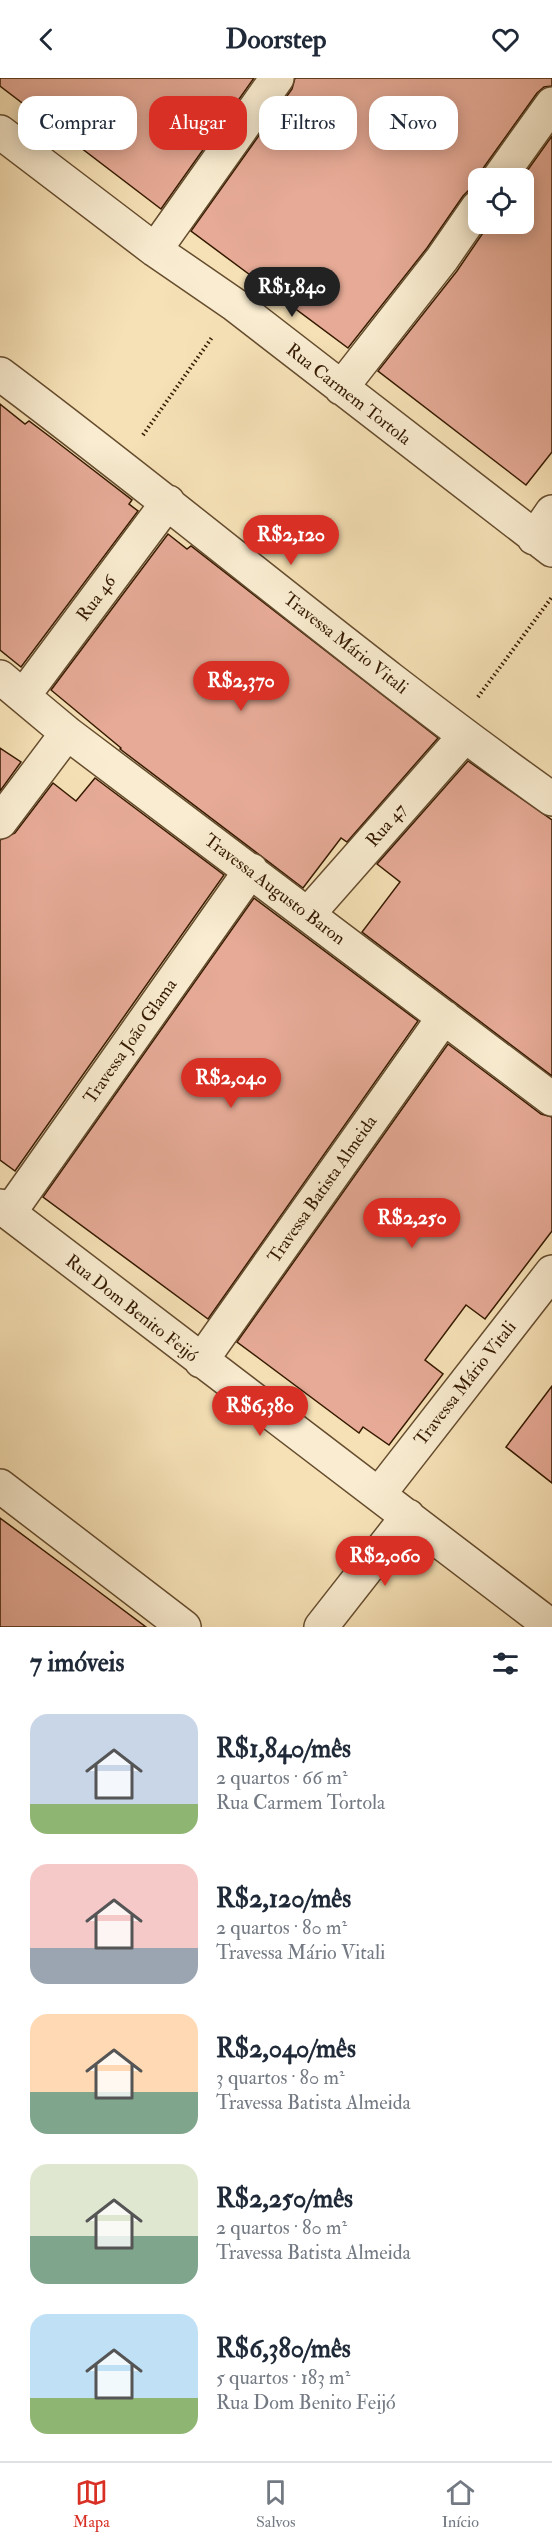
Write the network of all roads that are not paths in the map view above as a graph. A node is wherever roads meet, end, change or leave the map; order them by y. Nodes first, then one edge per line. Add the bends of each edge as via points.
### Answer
1 (277, 78) edge
2 (552, 104) edge
3 (0, 132) edge
4 (506, 168) edge
5 (468, 221) edge
6 (155, 250) junction
7 (0, 374) edge
8 (341, 388) junction
9 (168, 502) junction
10 (546, 533) edge
11 (12, 686) edge
12 (68, 733) junction
13 (464, 737) junction
14 (552, 799) edge
15 (0, 822) edge
16 (251, 870) junction
17 (308, 914) junction
18 (444, 1017) junction
19 (552, 1099) edge
20 (4, 1210) edge
21 (552, 1272) edge
22 (201, 1361) junction
23 (0, 1486) edge
24 (379, 1494) junction
25 (408, 1516) junction
26 (184, 1627) edge
27 (321, 1627) edge
28 (552, 1627) edge

1 - 6 street
2 - 4 street
3 - 6 street, Rua Carmem Tortola
5 - 8 street
6 - 8 street, Rua Carmem Tortola via 235,305
7 - 9 street, Travessa Mário Vitali
8 - 10 street, Rua Carmem Tortola
9 - 11 street, Rua 46
9 - 13 street, Travessa Mário Vitali
11 - 12 street, Travessa Augusto Baron
12 - 15 street
12 - 16 street, Travessa Augusto Baron
13 - 14 street, Travessa Mário Vitali
13 - 17 street, Rua 47
16 - 17 street, Travessa Augusto Baron
16 - 20 street, Travessa João Glama
17 - 18 street, Travessa Augusto Baron
18 - 19 street, Travessa Augusto Baron
18 - 22 street, Travessa Batista Almeida
20 - 22 street, Rua Dom Benito Feijó
21 - 24 street, Travessa Mário Vitali
22 - 24 street, Rua Dom Benito Feijó
23 - 26 street
24 - 25 street, Rua Dom Benito Feijó
25 - 27 street
25 - 28 street, Rua Dom Benito Feijó

